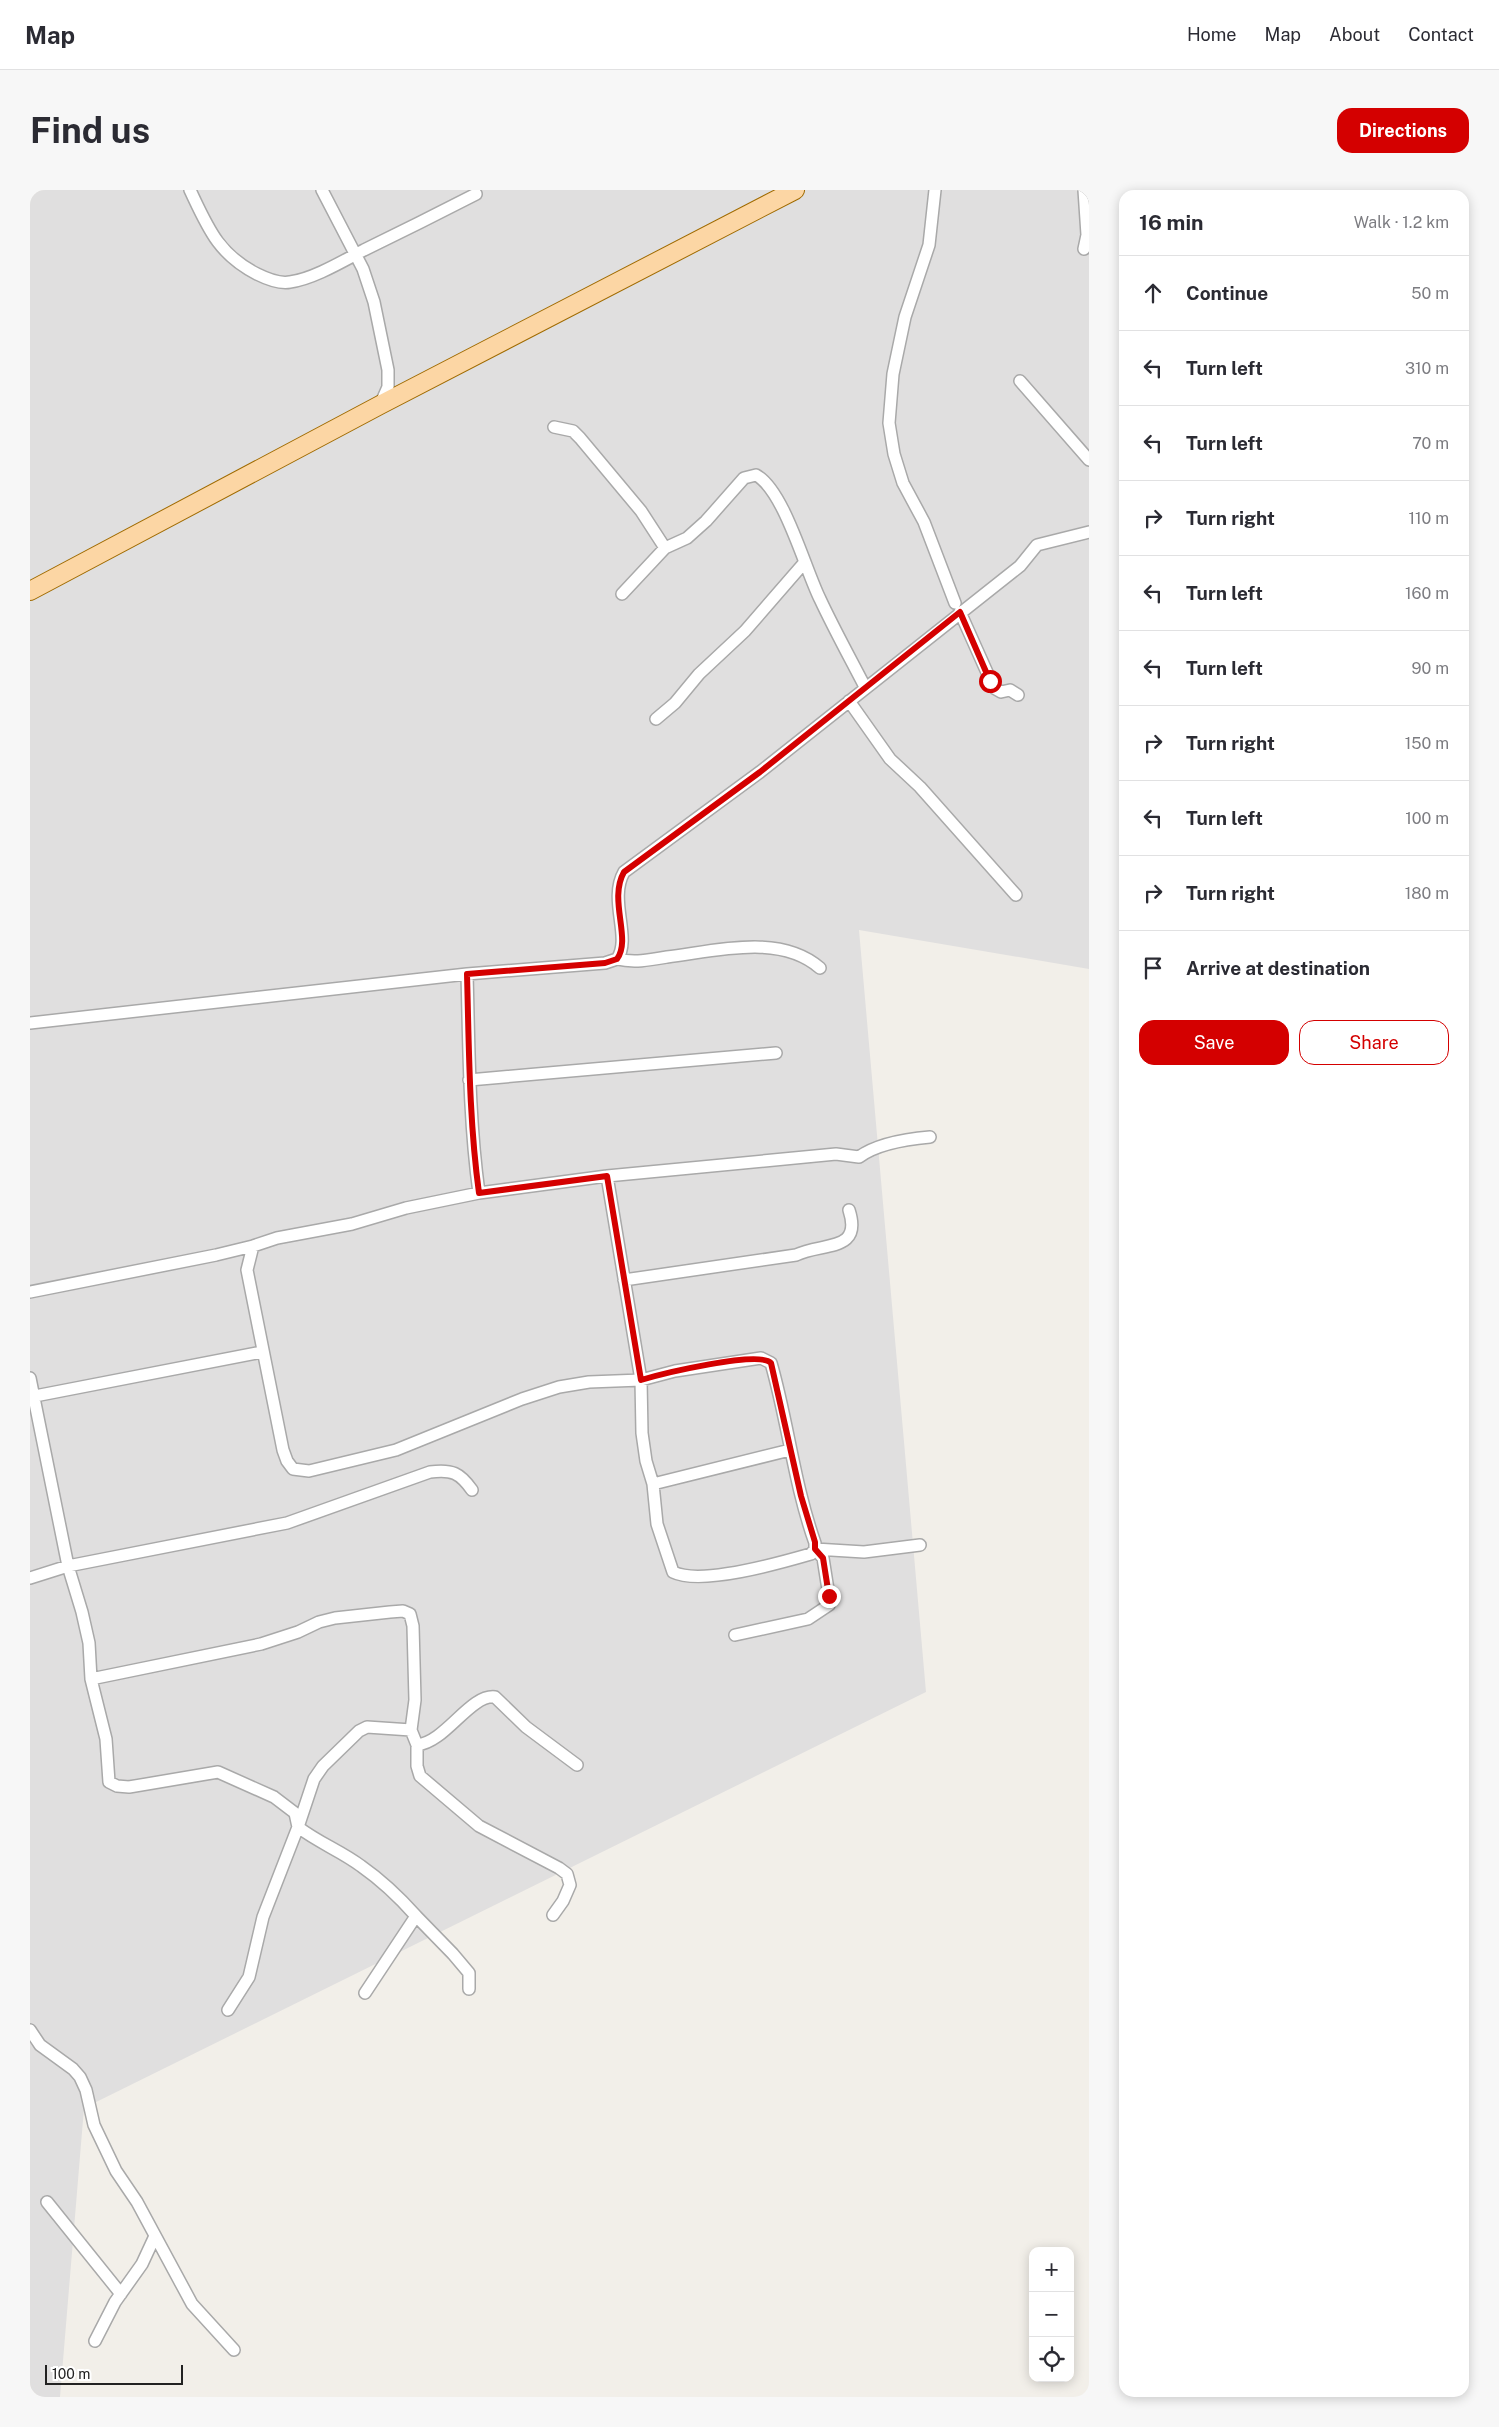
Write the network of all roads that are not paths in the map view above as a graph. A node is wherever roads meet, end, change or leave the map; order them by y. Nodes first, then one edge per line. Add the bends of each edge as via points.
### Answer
1 (190, 190) edge
2 (322, 190) edge
3 (795, 190) edge
4 (935, 190) edge
5 (1084, 190) edge
6 (476, 194) dead end
7 (1084, 248) dead end
8 (355, 255) junction
9 (1020, 381) dead end
10 (380, 404) junction
11 (554, 427) dead end
12 (1089, 460) edge
13 (1089, 532) edge
14 (665, 548) junction
15 (804, 563) junction
16 (30, 591) edge
17 (622, 594) dead end
18 (958, 608) junction
19 (866, 688) junction
20 (1018, 695) dead end
21 (849, 701) junction
22 (656, 719) dead end
23 (1016, 895) dead end
24 (617, 959) junction
25 (820, 968) dead end
26 (467, 974) junction
27 (30, 1023) edge
28 (776, 1054) dead end
29 (469, 1080) junction
30 (930, 1136) dead end
31 (607, 1176) junction
32 (479, 1193) junction
33 (849, 1210) dead end
34 (253, 1246) junction
35 (624, 1280) junction
36 (30, 1292) edge
37 (262, 1352) junction
38 (30, 1378) edge
39 (641, 1380) junction
40 (35, 1396) junction
41 (790, 1450) junction
42 (653, 1484) junction
43 (472, 1490) dead end
44 (920, 1545) dead end
45 (815, 1549) junction
46 (68, 1566) junction
47 (30, 1578) edge
48 (735, 1635) dead end
49 (91, 1679) junction
50 (411, 1730) junction
51 (417, 1746) junction
52 (577, 1765) dead end
53 (298, 1827) junction
54 (553, 1915) dead end
55 (416, 1916) junction
56 (469, 1989) dead end
57 (365, 1993) dead end
58 (228, 2010) dead end
59 (30, 2030) edge
60 (47, 2202) dead end
61 (155, 2236) junction
62 (121, 2294) junction
63 (95, 2341) dead end
64 (234, 2350) dead end

1 - 8 street via 222,250 269,280 289,283
2 - 8 street
3 - 10 main road
4 - 18 street via 929,245 905,317 893,374 889,423 894,454 904,483 924,522
5 - 7 street via 1088,228
6 - 8 street
8 - 10 street via 368,283 386,352 388,387
9 - 12 street
10 - 16 main road
11 - 14 street via 572,431 580,438 641,511
13 - 18 street via 1036,545 1020,566
14 - 15 street via 686,538 712,515 744,478 756,475 763,478 780,505
14 - 17 street
15 - 19 street
15 - 22 street via 745,631
18 - 19 street
18 - 20 street via 994,688 1001,692 1010,690
19 - 21 street
21 - 23 street via 890,759 920,787
21 - 24 street via 760,772 624,872 619,881 622,947
24 - 25 street via 627,962 740,949 779,948 800,954
24 - 26 street via 605,963
26 - 27 street
26 - 29 street
28 - 29 street
29 - 32 street
30 - 31 street via 899,1140 868,1150 859,1157 836,1154
31 - 32 street
31 - 35 street
32 - 34 street
33 - 35 street via 854,1224 851,1236 827,1247 711,1269
34 - 36 street
34 - 37 street via 247,1270
35 - 39 street
37 - 39 street via 287,1460 293,1468 308,1470 396,1450 489,1411 559,1387
37 - 40 street
38 - 40 street
39 - 41 street via 739,1360 768,1360 779,1391
39 - 42 street via 642,1433
40 - 46 street
41 - 42 street
41 - 45 street
42 - 45 street via 657,1524 673,1572 683,1577 750,1569 811,1554
43 - 46 street via 463,1477 455,1473 430,1472 287,1523
44 - 45 street via 864,1552
45 - 48 street via 823,1558 829,1605 808,1619
46 - 47 street
46 - 49 street via 89,1643
49 - 50 street via 261,1644 335,1618 403,1611 410,1614 413,1626 415,1700
49 - 53 street via 106,1739 109,1782 129,1786 218,1772 274,1797 295,1813
50 - 51 street
50 - 53 street via 367,1727 359,1731 314,1779
51 - 52 street via 438,1738 467,1711 495,1697 526,1727
51 - 54 street via 417,1766 420,1776 429,1786 479,1826 538,1855 567,1874 570,1885
53 - 55 street via 321,1844 361,1865
53 - 58 street via 263,1917 249,1976
55 - 56 street via 469,1973
55 - 57 street
59 - 61 street via 40,2045 73,2069 83,2083 94,2125 116,2171
60 - 62 street
61 - 62 street via 142,2264
61 - 64 street via 192,2304
62 - 63 street

